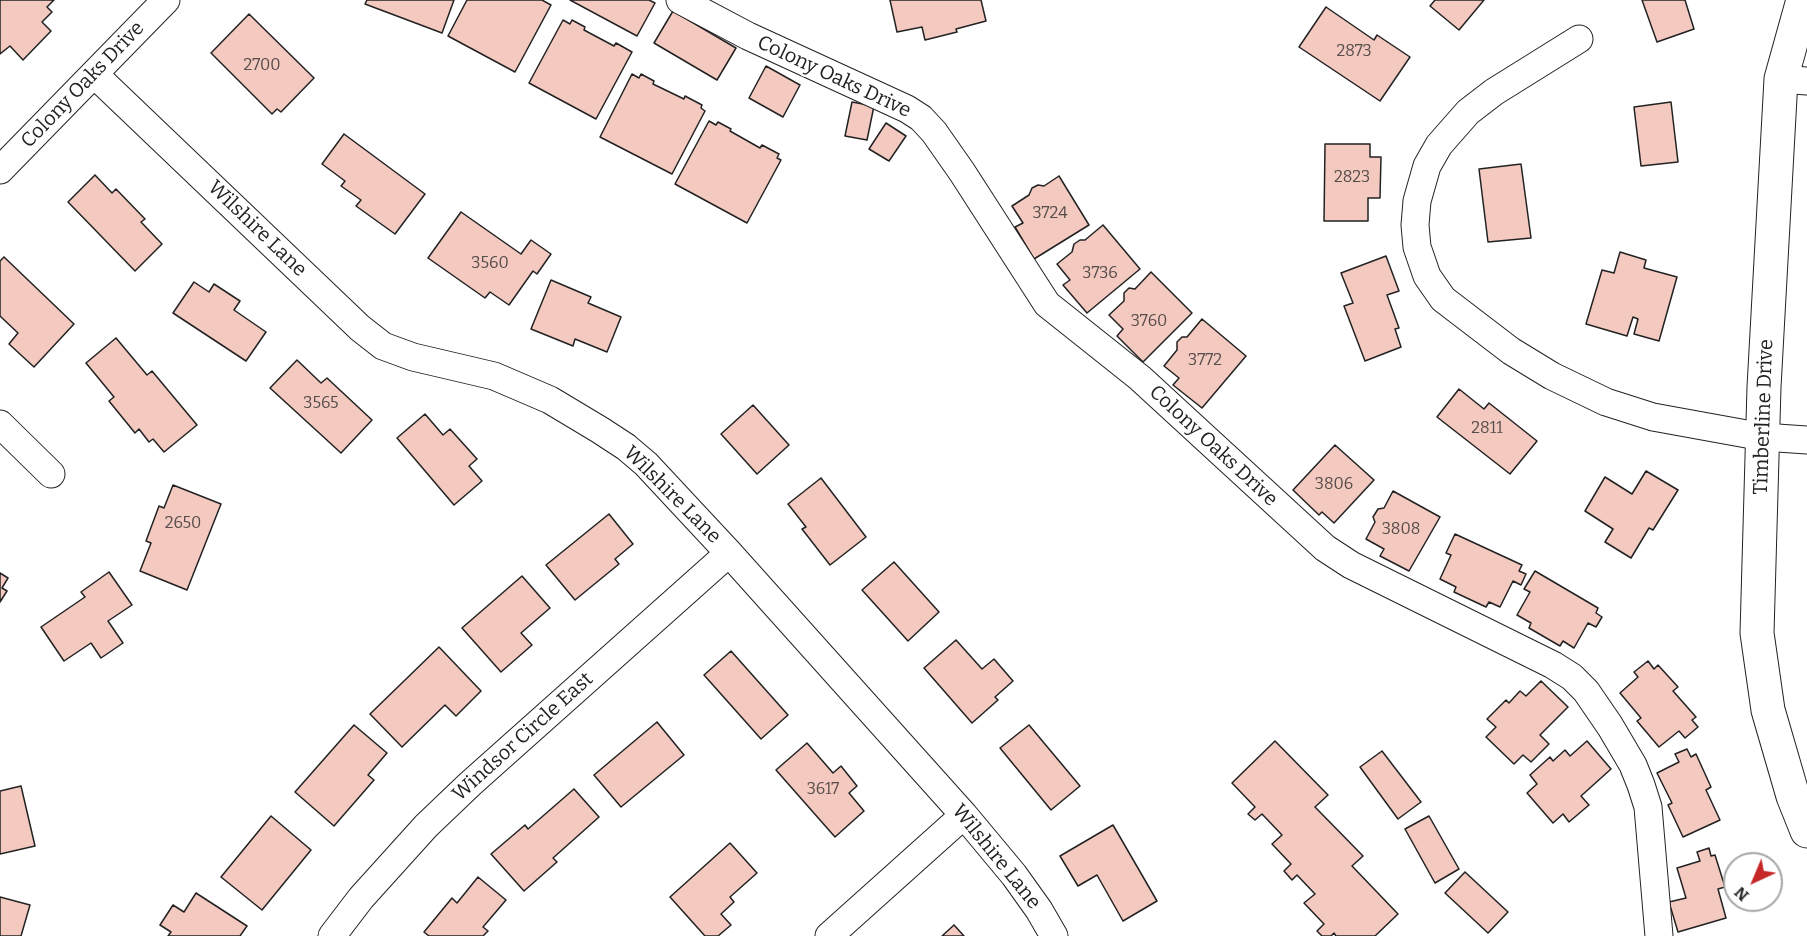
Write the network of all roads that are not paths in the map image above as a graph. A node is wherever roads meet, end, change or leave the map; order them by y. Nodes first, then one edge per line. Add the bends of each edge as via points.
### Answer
1 (166, 0) edge
2 (680, 0) edge
3 (1803, 0) edge
4 (1579, 39) dead end
5 (94, 74) junction
6 (1794, 80) edge
7 (0, 170) edge
8 (0, 424) edge
9 (1763, 437) junction
10 (1807, 440) edge
11 (51, 474) dead end
12 (729, 553) junction
13 (964, 815) junction
14 (1807, 831) edge
15 (332, 936) edge
16 (829, 936) edge
17 (1054, 936) edge
18 (1659, 936) edge

1 - 5 street, Colony Oaks Drive
2 - 18 street, Colony Oaks Drive via 921,118 962,172 1047,304 1140,378 1325,548 1351,565 1572,677 1610,726 1641,785 1651,829
3 - 6 street, Timberline Drive
4 - 9 street via 1485,99 1439,145 1427,166 1417,201 1417,247 1427,276 1443,299 1511,351 1606,402 1653,417
5 - 7 street, Colony Oaks Drive
5 - 12 street, Wilshire Lane via 371,337 404,354 503,380 550,400 591,424 646,464
6 - 9 street, Timberline Drive
8 - 11 street
9 - 10 street
9 - 14 street, Timberline Drive via 1757,633 1768,710
12 - 13 street, Wilshire Lane
12 - 15 street, Windsor Circle East via 434,819 361,898
13 - 16 street
13 - 17 street, Wilshire Lane via 1014,875

